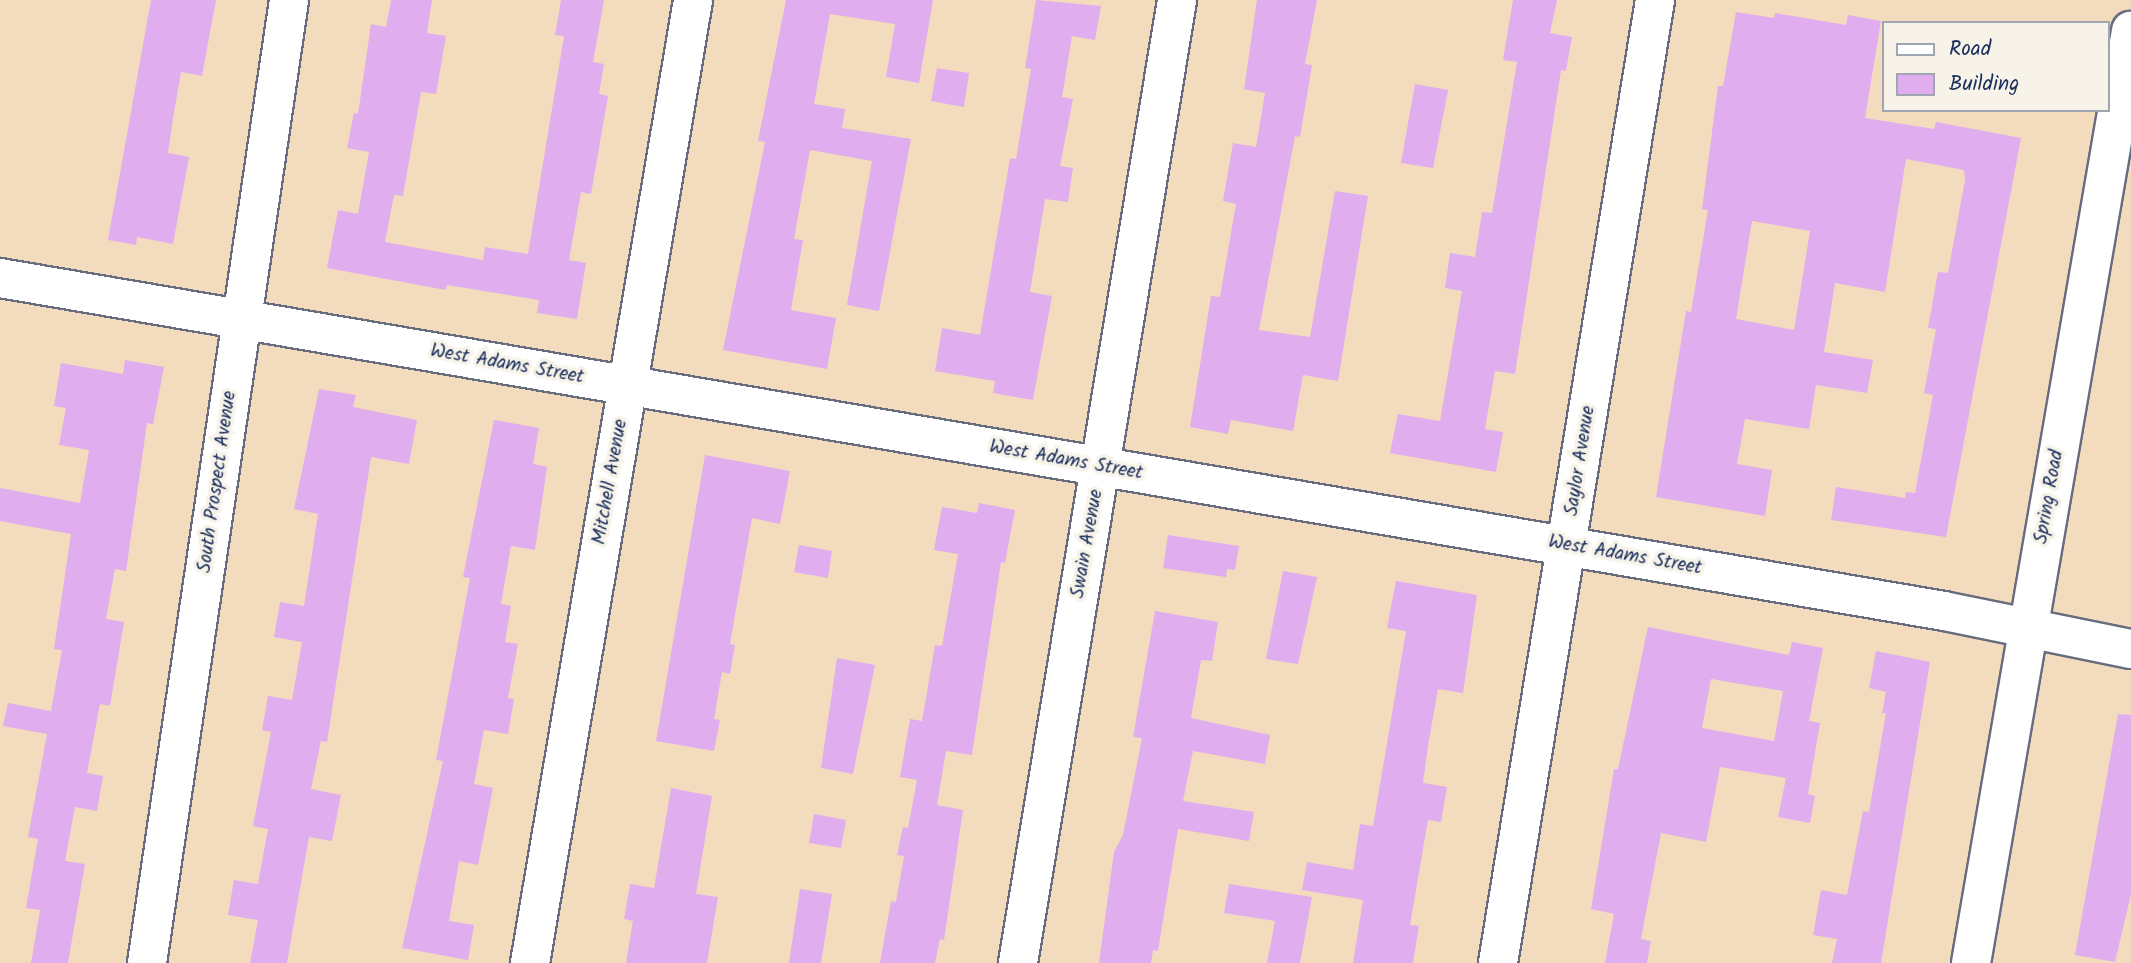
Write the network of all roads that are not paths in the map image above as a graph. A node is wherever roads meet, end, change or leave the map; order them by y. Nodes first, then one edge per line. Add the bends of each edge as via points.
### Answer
1 (289, 0) edge
2 (692, 0) edge
3 (1177, 0) edge
4 (1655, 0) edge
5 (2131, 30) edge
6 (0, 278) edge
7 (242, 320) junction
8 (628, 386) junction
9 (1101, 467) junction
10 (1567, 547) junction
11 (2027, 628) junction
12 (2131, 649) edge
13 (147, 963) edge
14 (530, 963) edge
15 (1018, 963) edge
16 (1498, 963) edge
17 (1971, 963) edge

1 - 7 street, South Prospect Avenue
2 - 8 street, Mitchell Avenue
3 - 9 street, Swain Avenue
4 - 10 street, Saylor Avenue
5 - 11 street, Spring Road
6 - 7 street, West Adams Street
7 - 8 street, West Adams Street
7 - 13 street, South Prospect Avenue
8 - 9 street, West Adams Street
8 - 14 street, Mitchell Avenue
9 - 10 street, West Adams Street
9 - 15 street, Swain Avenue
10 - 11 street, West Adams Street
10 - 16 street, Saylor Avenue
11 - 12 street, West Adams Street
11 - 17 street, Spring Road

